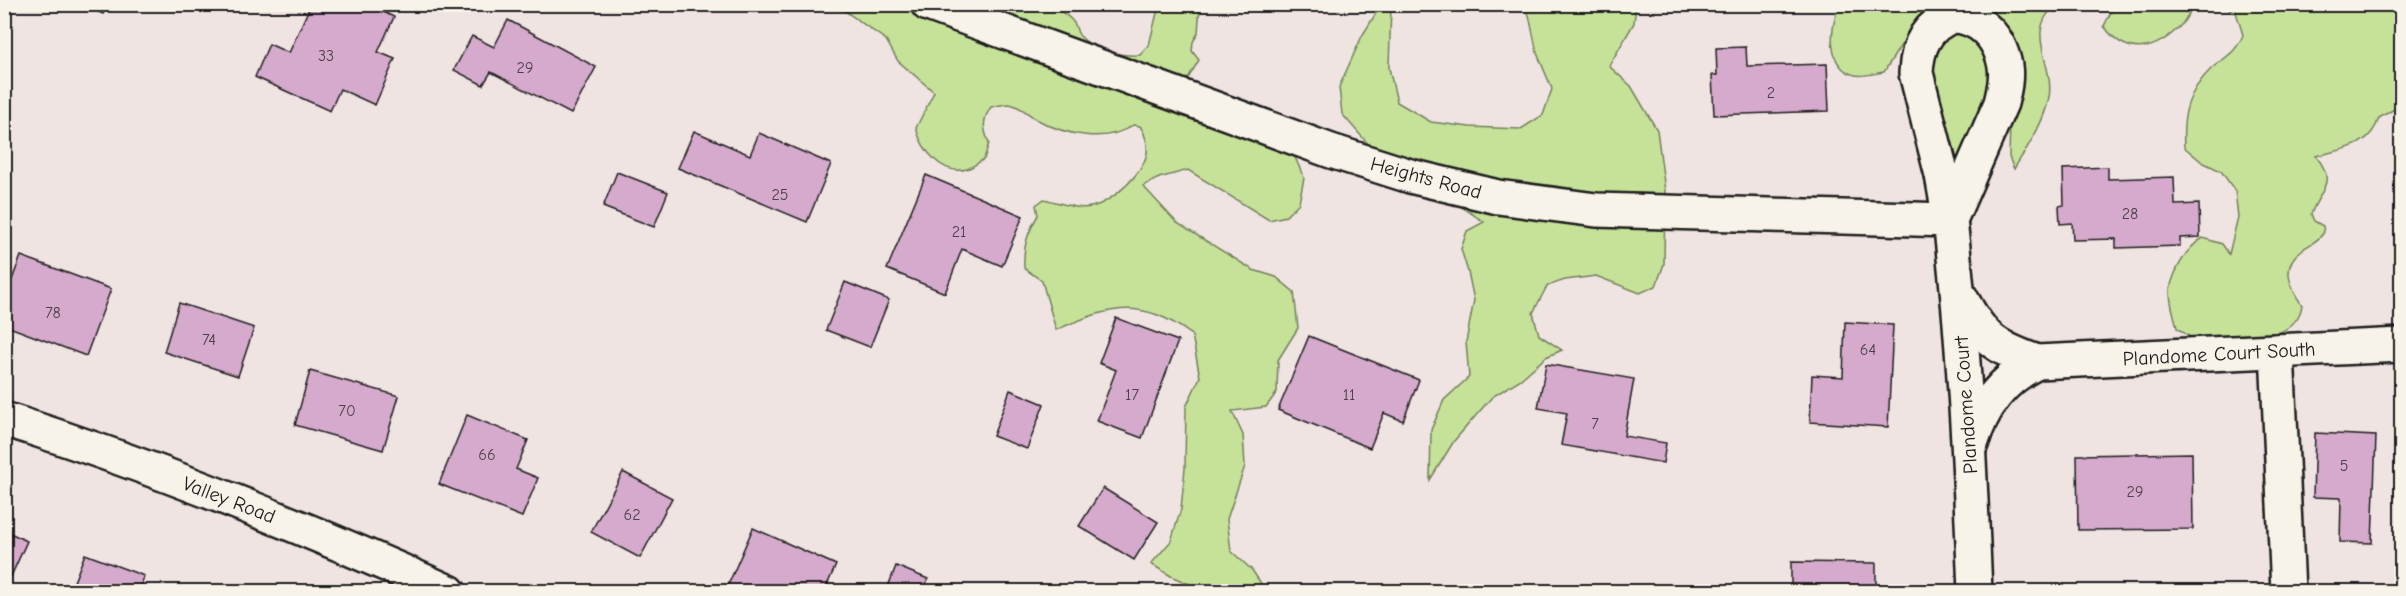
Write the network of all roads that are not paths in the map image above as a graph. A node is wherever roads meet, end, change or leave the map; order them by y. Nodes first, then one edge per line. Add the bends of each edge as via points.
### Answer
1 (928, 4) edge
2 (1950, 220) junction
3 (1959, 294) junction
4 (2402, 345) edge
5 (2277, 351) junction
6 (2037, 362) junction
7 (4, 419) edge
8 (1969, 449) junction
9 (449, 591) edge
10 (1975, 591) edge
11 (2288, 591) edge

1 - 2 street, Heights Road via 1331,151 1410,176 1498,197 1596,210
2 - 2 street, Plandome Court via 2001,103 2005,82 2005,65 1995,41 1987,29 1964,16 1952,16 1936,25 1921,42 1916,57 1916,73
2 - 3 street, Plandome Court
3 - 6 street, Plandome Court South via 1984,335 2016,355
3 - 8 street, Plandome Court
4 - 5 street, Plandome Court South
5 - 6 street, Plandome Court South
5 - 11 street
6 - 8 street, Plandome Court South via 2019,371 1996,393
7 - 9 street, Valley Road via 215,494
8 - 10 street, Plandome Court

